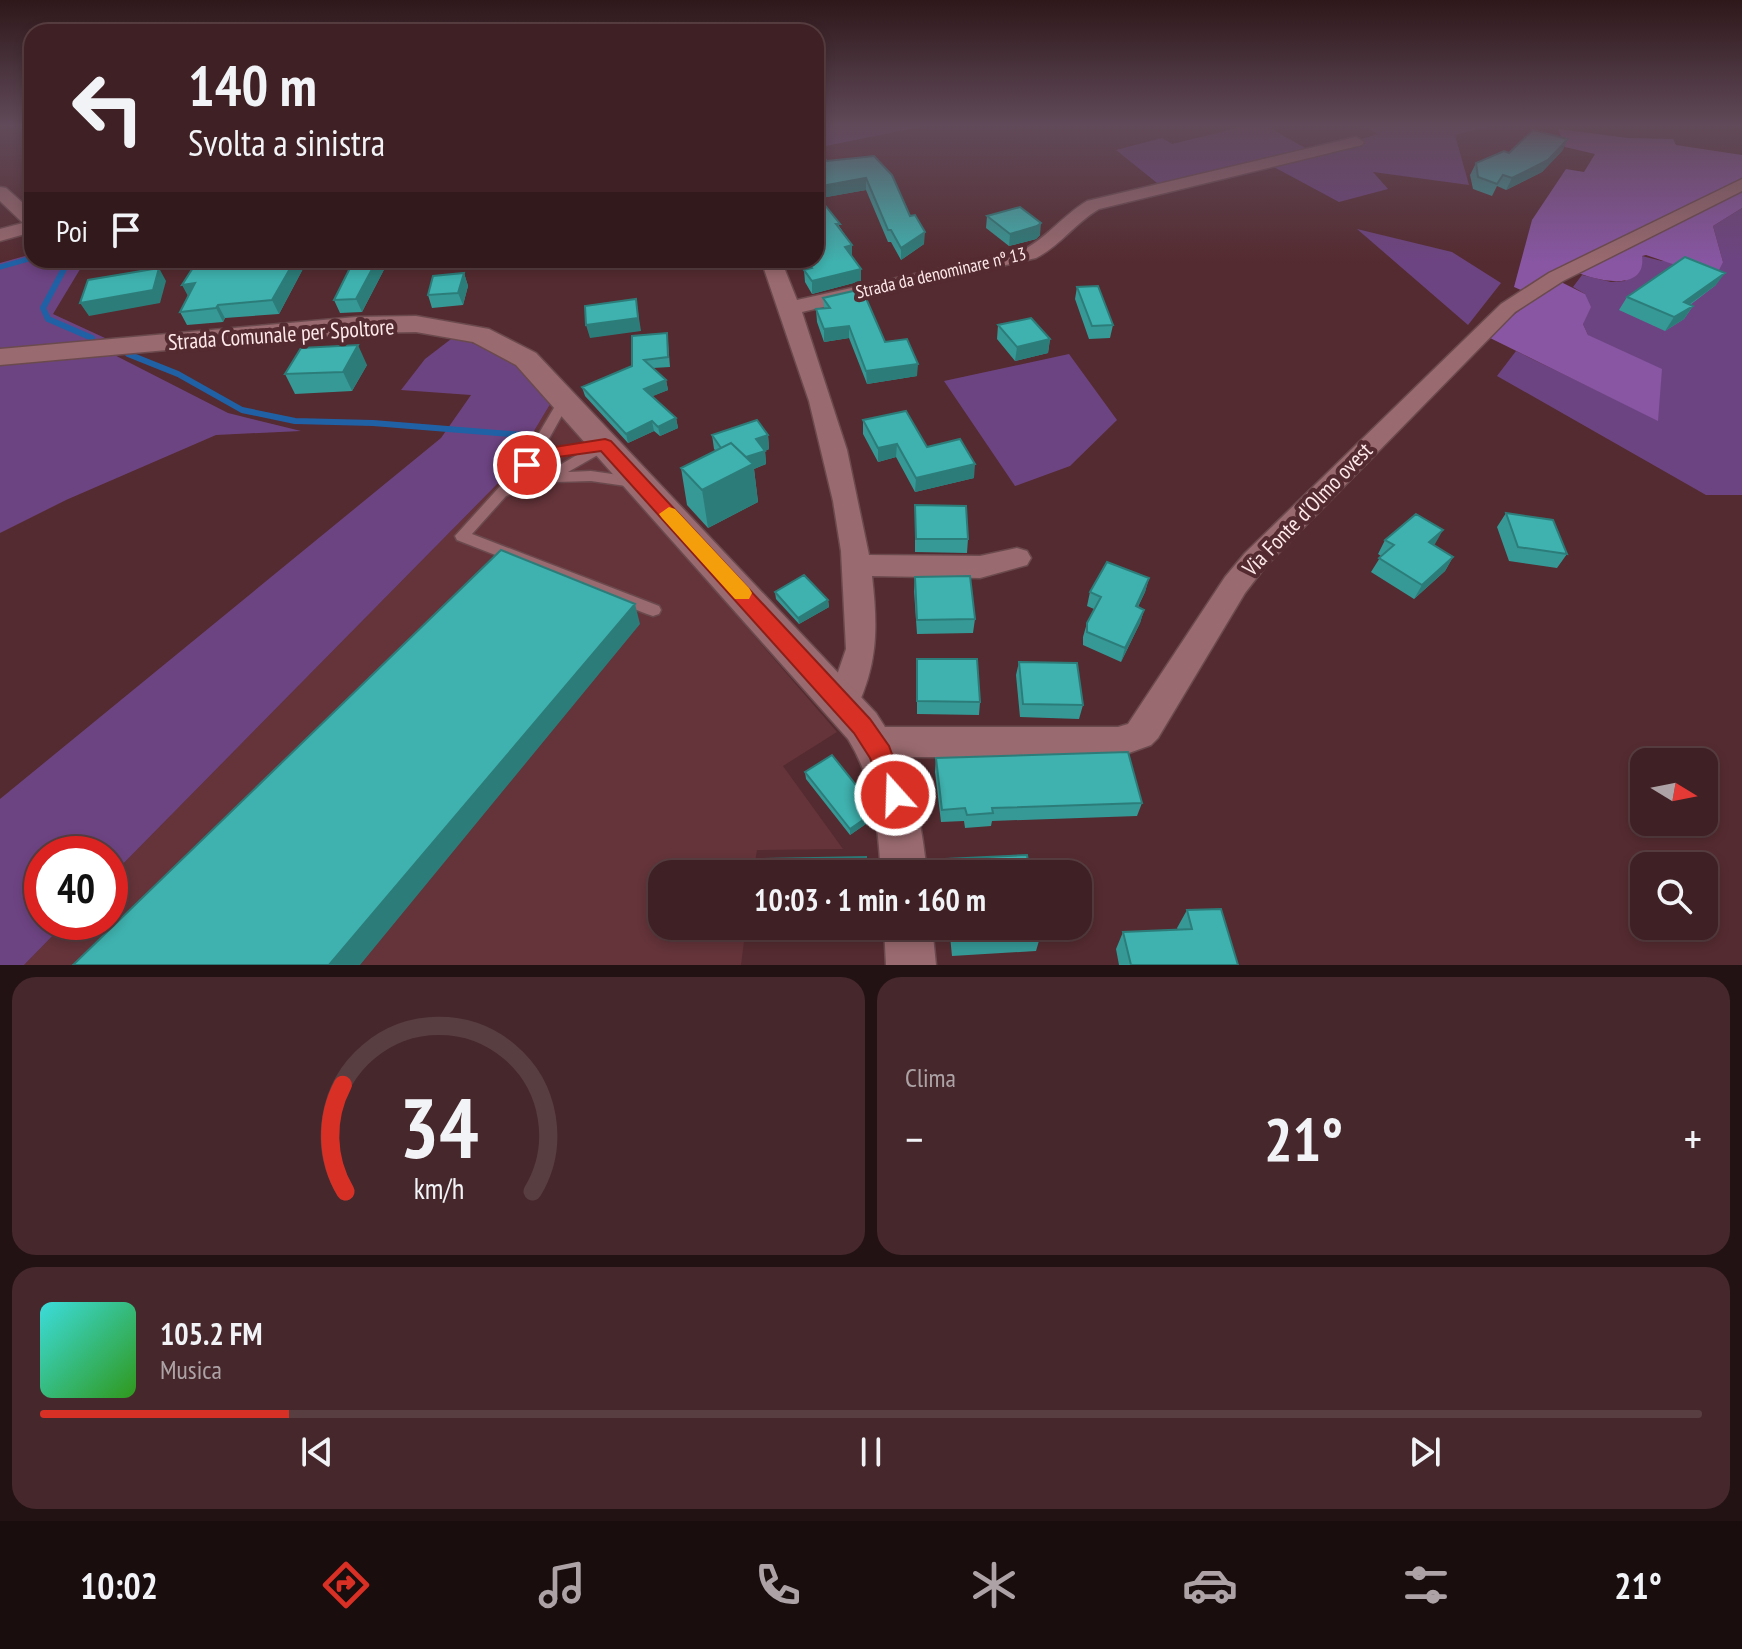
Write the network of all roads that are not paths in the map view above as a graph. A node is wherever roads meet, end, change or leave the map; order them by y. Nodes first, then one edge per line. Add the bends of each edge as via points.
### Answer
1 (1237, 172) edge
2 (1742, 184) edge
3 (0, 192) edge
4 (24, 215) edge
5 (24, 226) edge
6 (0, 235) edge
7 (774, 268) edge
8 (790, 308) junction
9 (0, 357) edge
10 (564, 401) junction
11 (605, 445) junction
12 (527, 465) junction
13 (542, 478) junction
14 (640, 483) junction
15 (501, 493) junction
16 (1017, 558) dead end
17 (854, 565) junction
18 (653, 610) dead end
19 (843, 704) junction
20 (874, 742) junction
21 (902, 860) edge
22 (909, 940) edge
23 (911, 965) edge

1 - 8 street, Strada da denominare nº 13 via 1093,205 1029,254
2 - 20 street, Via Fonte d'Olmo ovest via 1548,281 1493,321 1255,560 1139,735 1118,742
3 - 4 street
5 - 6 street
7 - 8 street
8 - 17 street via 839,467
9 - 10 street, Strada Comunale per Spoltore via 416,324 480,335 526,359
10 - 11 street, Strada Comunale per Spoltore
10 - 12 lane
11 - 12 lane via 554,452
11 - 13 lane
11 - 14 street, Strada Comunale per Spoltore
12 - 15 lane
13 - 14 lane via 591,476
13 - 15 lane
14 - 19 street, Strada Comunale per Spoltore
15 - 18 lane via 462,536
16 - 17 street via 980,567
17 - 19 street via 861,649
19 - 20 street, Strada Comunale per Spoltore
20 - 21 street, Strada Comunale per Spoltore via 895,795
22 - 23 street

